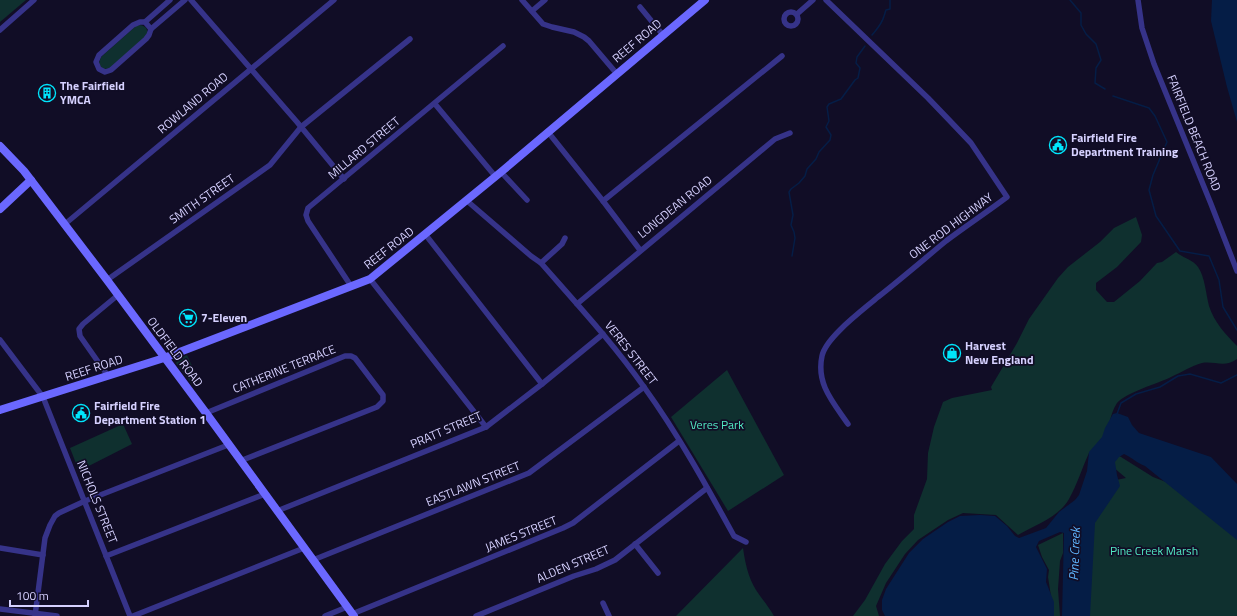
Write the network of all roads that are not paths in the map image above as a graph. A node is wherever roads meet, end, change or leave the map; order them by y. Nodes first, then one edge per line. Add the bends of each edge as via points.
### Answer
1 (34, 0) edge
2 (170, 0) edge
3 (185, 0) edge
4 (190, 0) edge
5 (334, 0) edge
6 (522, 0) edge
7 (545, 0) edge
8 (705, 0) edge
9 (813, 0) edge
10 (826, 0) edge
11 (1138, 0) edge
12 (640, 6) dead end
13 (532, 12) junction
14 (796, 14) dead end
15 (145, 22) junction
16 (151, 29) junction
17 (0, 30) edge
18 (663, 35) junction
19 (410, 39) dead end
20 (504, 46) dead end
21 (782, 56) dead end
22 (251, 69) junction
23 (617, 74) junction
24 (435, 104) junction
25 (301, 127) junction
26 (548, 132) junction
27 (790, 133) dead end
28 (0, 146) edge
29 (498, 174) junction
30 (344, 179) junction
31 (31, 180) junction
32 (466, 200) junction
33 (527, 200) dead end
34 (603, 201) junction
35 (0, 209) edge
36 (65, 224) junction
37 (425, 234) junction
38 (565, 238) dead end
39 (640, 250) junction
40 (540, 263) junction
41 (1237, 271) edge
42 (370, 279) junction
43 (107, 280) junction
44 (351, 286) junction
45 (118, 295) junction
46 (577, 304) junction
47 (603, 334) junction
48 (0, 340) edge
49 (164, 358) junction
50 (108, 376) junction
51 (542, 384) junction
52 (644, 387) junction
53 (43, 396) junction
54 (0, 410) edge
55 (206, 413) junction
56 (848, 424) dead end
57 (486, 427) junction
58 (679, 441) junction
59 (228, 445) junction
60 (240, 461) junction
61 (707, 488) junction
62 (265, 494) junction
63 (84, 501) junction
64 (277, 511) junction
65 (746, 542) dead end
66 (636, 544) junction
67 (0, 548) edge
68 (304, 548) junction
69 (43, 555) junction
70 (106, 556) junction
71 (313, 560) junction
72 (658, 573) dead end
73 (603, 603) dead end
74 (347, 607) junction
75 (0, 608) edge
76 (35, 614) edge
77 (353, 615) edge
78 (57, 616) edge
79 (131, 616) edge
80 (325, 616) edge
81 (476, 616) edge
82 (609, 616) edge

1 - 17 street
2 - 15 street
3 - 16 street
4 - 22 street
5 - 22 street, ROWLAND ROAD
6 - 13 street
7 - 13 street
8 - 18 street, REEF ROAD
9 - 14 street
10 - 56 street, ONE ROD HIGHWAY via 951,122 970,143 1007,197 926,257 830,341 822,354 822,378 826,392
11 - 41 street, FAIRFIELD BEACH ROAD via 1142,28 1154,64
12 - 18 street
13 - 23 street via 546,25 584,37
15 - 16 street
15 - 16 street via 135,24 99,54 96,60 98,67 103,71 111,70 146,39
18 - 23 street, REEF ROAD
19 - 25 street, SMITH STREET
20 - 24 street, MILLARD STREET
21 - 34 street
22 - 25 street
22 - 36 street, ROWLAND ROAD
23 - 26 street, REEF ROAD
24 - 29 street
24 - 30 street, MILLARD STREET
25 - 30 street
25 - 43 street, SMITH STREET via 270,165
26 - 29 street, REEF ROAD
26 - 34 street
27 - 39 street, LONGDEAN ROAD via 775,139
28 - 31 street, OLDFIELD ROAD
29 - 32 street, REEF ROAD
29 - 33 street
30 - 44 street, MILLARD STREET via 311,206 306,215
31 - 35 street
31 - 36 street, OLDFIELD ROAD
32 - 37 street, REEF ROAD
32 - 40 street, VERES STREET
34 - 39 street
36 - 43 street, OLDFIELD ROAD
37 - 42 street, REEF ROAD
37 - 51 street
38 - 40 street via 562,244
39 - 46 street, LONGDEAN ROAD
40 - 46 street, VERES STREET
42 - 44 street, REEF ROAD
42 - 57 street
43 - 45 street, OLDFIELD ROAD
44 - 49 street, REEF ROAD
45 - 49 street, OLDFIELD ROAD
45 - 50 street via 78,329 80,336
46 - 47 street, VERES STREET
47 - 51 street, PRATT STREET
47 - 52 street, VERES STREET
48 - 53 street, NICHOLS STREET
49 - 50 street, REEF ROAD
49 - 55 street, OLDFIELD ROAD
50 - 53 street, REEF ROAD
51 - 57 street, PRATT STREET
52 - 58 street, VERES STREET
52 - 71 street, EASTLAWN STREET via 529,473
53 - 54 street, REEF ROAD
53 - 63 street, NICHOLS STREET
55 - 59 street, OLDFIELD ROAD
55 - 60 street, CATHERINE TERRACE via 348,355 355,358 383,395 383,401 377,407
57 - 64 street, PRATT STREET
58 - 61 street, VERES STREET
58 - 77 street, JAMES STREET via 563,528
59 - 60 street, OLDFIELD ROAD
59 - 63 street
60 - 62 street, OLDFIELD ROAD
61 - 65 street, VERES STREET via 734,536
61 - 66 street, ALDEN STREET
62 - 64 street, OLDFIELD ROAD
62 - 70 street
63 - 69 street via 59,513 52,520 47,531
63 - 70 street, NICHOLS STREET
64 - 68 street, OLDFIELD ROAD
66 - 72 street
66 - 81 street, ALDEN STREET via 615,560 596,569
67 - 69 street
68 - 71 street, OLDFIELD ROAD
68 - 79 street
69 - 76 street
70 - 79 street, NICHOLS STREET
71 - 74 street, OLDFIELD ROAD
73 - 82 street
74 - 77 street, OLDFIELD ROAD
74 - 80 street
75 - 76 street
76 - 78 street

